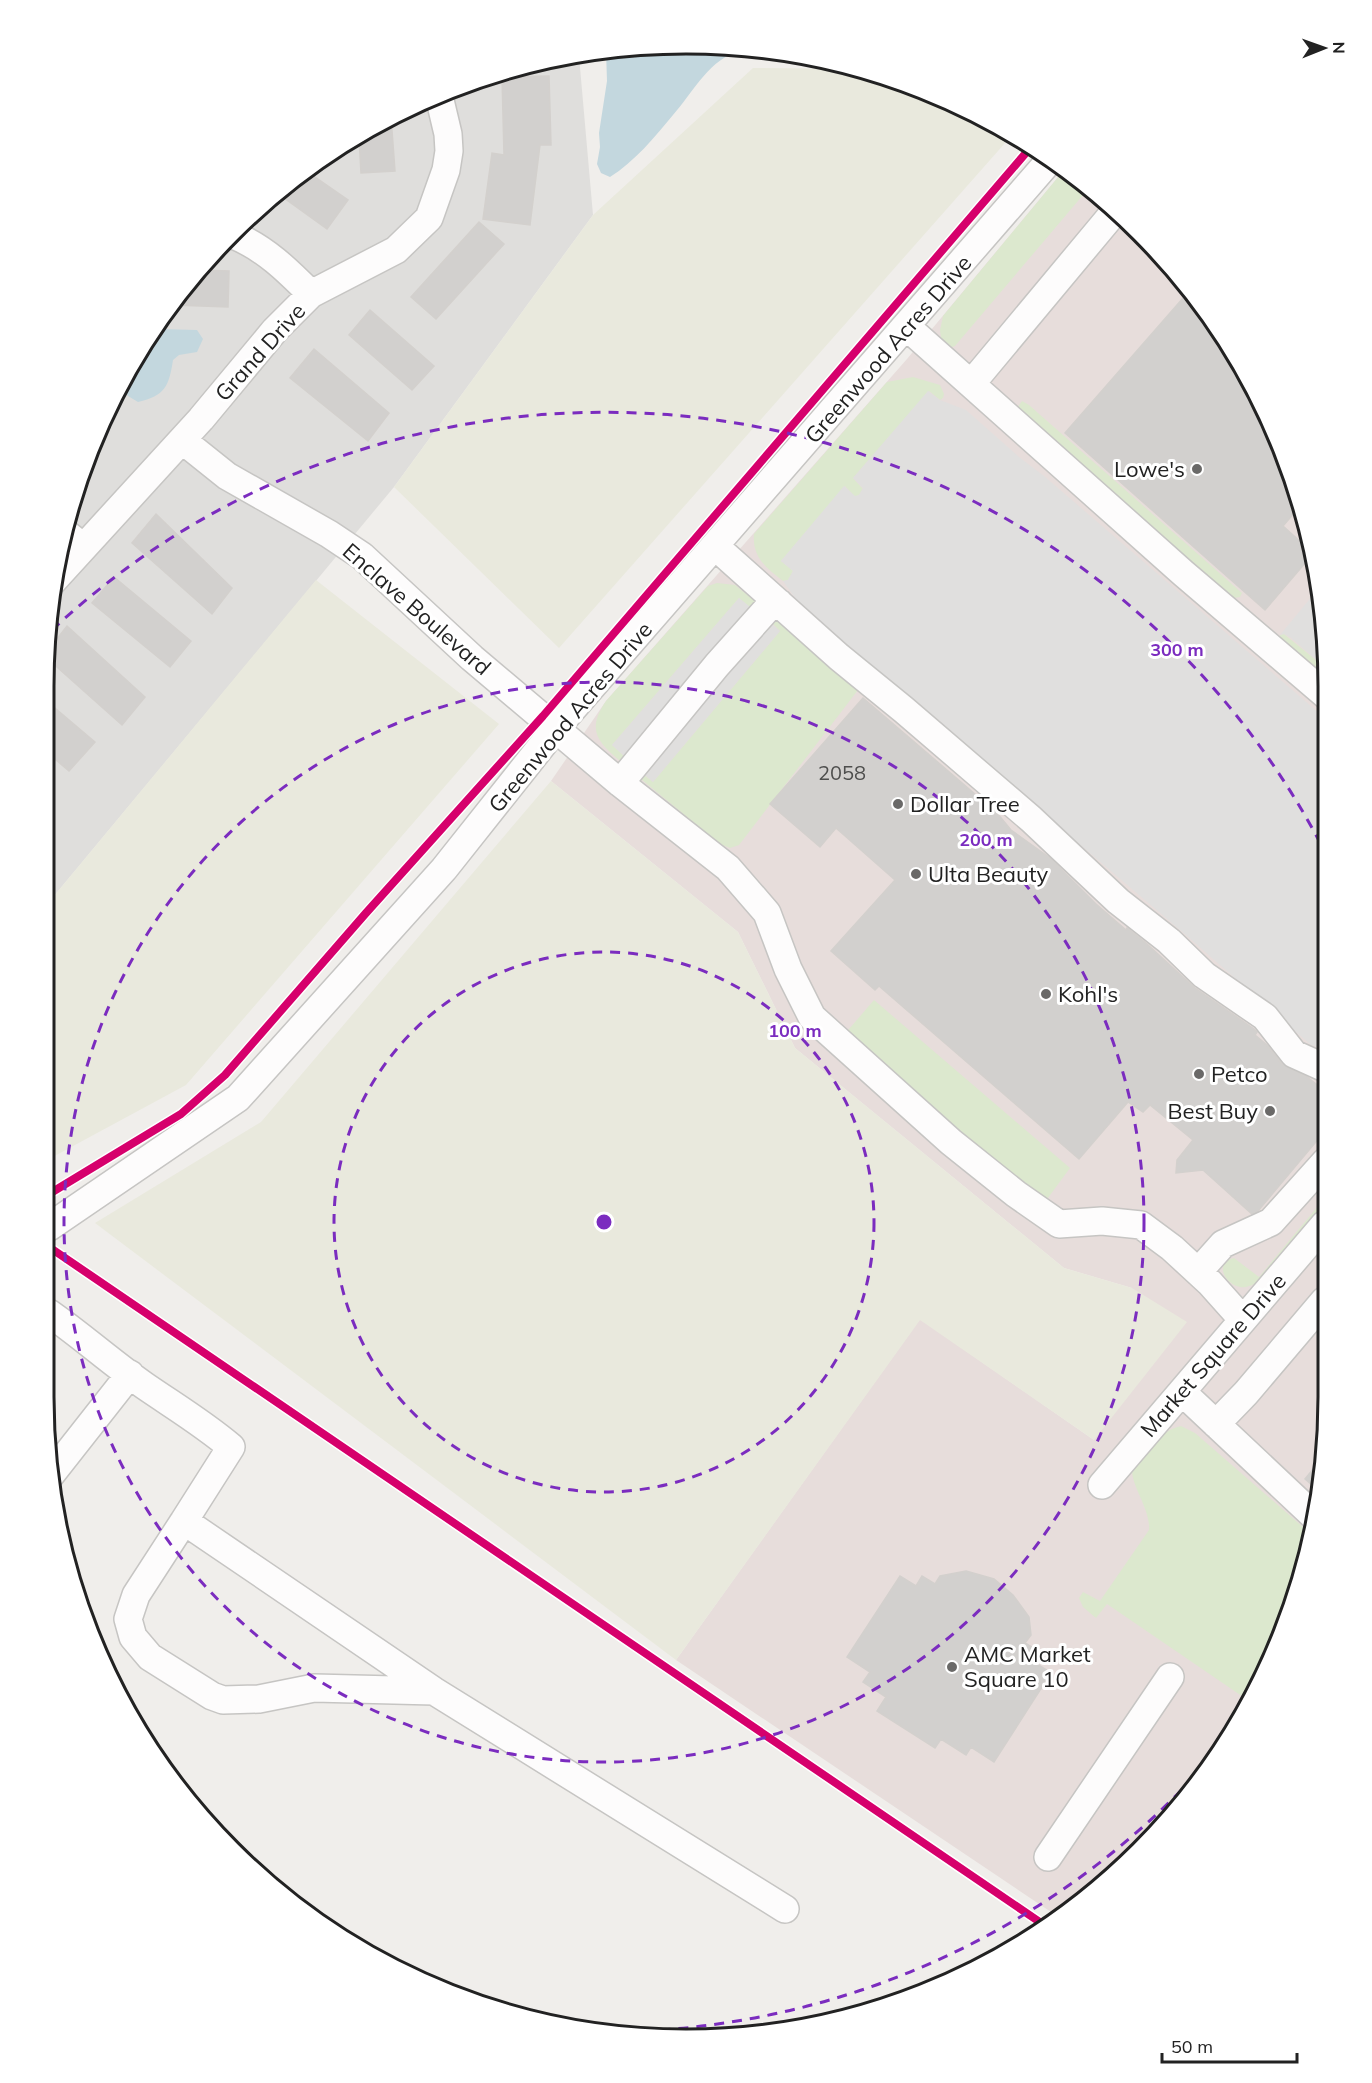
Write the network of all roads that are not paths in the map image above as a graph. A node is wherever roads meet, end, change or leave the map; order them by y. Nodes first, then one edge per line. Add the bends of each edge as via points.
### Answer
1 (441, 103) edge
2 (1045, 166) edge
3 (1110, 217) edge
4 (239, 239) edge
5 (311, 294) junction
6 (907, 327) junction
7 (971, 384) junction
8 (182, 440) junction
9 (73, 539) edge
10 (716, 546) junction
11 (779, 603) junction
12 (1318, 688) edge
13 (556, 728) junction
14 (620, 783) junction
15 (1318, 1065) edge
16 (1318, 1169) edge
17 (54, 1224) edge
18 (1318, 1232) edge
19 (1198, 1272) junction
20 (1318, 1308) edge
21 (54, 1317) edge
22 (1243, 1320) junction
23 (130, 1374) junction
24 (1182, 1392) junction
25 (1216, 1424) junction
26 (58, 1467) edge
27 (1102, 1485) dead end
28 (1308, 1510) edge
29 (184, 1521) junction
30 (1170, 1677) dead end
31 (434, 1691) junction
32 (1048, 1857) dead end
33 (785, 1909) dead end

1 - 5 street, Grand Drive via 449,151 429,218 396,250
2 - 6 street, Greenwood Acres Drive
3 - 7 street
4 - 5 street via 261,249
5 - 8 street, Grand Drive via 275,330
6 - 7 street
6 - 10 street, Greenwood Acres Drive
7 - 12 street
8 - 9 street, Grand Drive
8 - 13 street, Enclave Boulevard via 227,476 362,556 472,658
10 - 11 street
10 - 13 street, Greenwood Acres Drive
11 - 14 street via 767,609 717,665
11 - 15 street via 1032,819 1204,975 1265,1017 1294,1054
13 - 14 street, Enclave Boulevard
13 - 17 street, Greenwood Acres Drive via 444,869 238,1098
14 - 19 street, Enclave Boulevard via 728,868 767,913 812,1017 951,1142 1059,1224 1102,1221 1141,1225
16 - 19 street via 1271,1222 1224,1244
18 - 22 street, Market Square Drive
19 - 22 street, Enclave Boulevard
20 - 25 street
21 - 23 street
22 - 24 street, Market Square Drive
23 - 26 street
23 - 29 street via 231,1447
24 - 25 street
24 - 27 street, Market Square Drive
25 - 28 street
29 - 31 street
29 - 31 street via 136,1595 128,1618 133,1637 150,1657 223,1700 259,1699 314,1688
30 - 32 street
31 - 33 street

